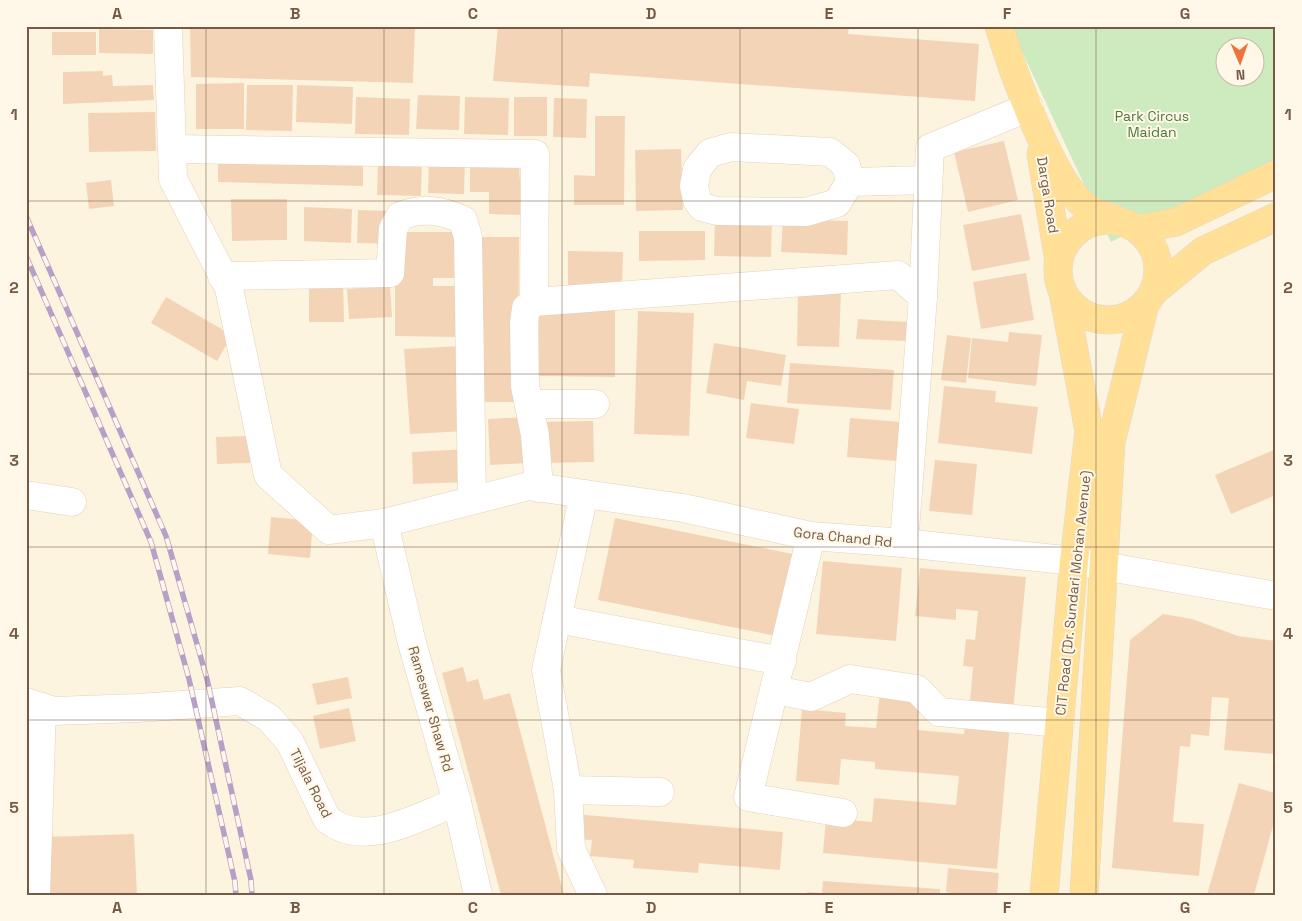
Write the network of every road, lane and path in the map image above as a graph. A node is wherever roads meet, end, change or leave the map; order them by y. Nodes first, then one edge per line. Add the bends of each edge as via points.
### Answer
1 (168, 26) edge
2 (998, 26) edge
3 (1033, 118) junction
4 (172, 149) junction
5 (1276, 174) edge
6 (928, 180) junction
7 (850, 182) junction
8 (1276, 217) edge
9 (1129, 226) junction
10 (1059, 261) junction
11 (222, 276) junction
12 (1064, 292) junction
13 (923, 297) junction
14 (1149, 298) junction
15 (534, 302) junction
16 (529, 404) junction
17 (595, 404) dead end
18 (539, 488) junction
19 (584, 494) junction
20 (26, 495) edge
21 (472, 500) junction
22 (72, 502) dead end
23 (384, 522) junction
24 (811, 536) junction
25 (904, 543) junction
26 (1074, 560) junction
27 (1104, 566) junction
28 (1276, 596) edge
29 (557, 618) junction
30 (782, 661) junction
31 (775, 690) junction
32 (34, 704) edge
33 (1060, 723) junction
34 (568, 790) junction
35 (660, 792) dead end
36 (457, 802) junction
37 (842, 813) dead end
38 (36, 895) edge
39 (478, 895) edge
40 (593, 895) edge
41 (1044, 895) edge
42 (1084, 895) edge

1 - 4 street
2 - 3 main road, Darga Road
3 - 6 street via 930,148
3 - 9 main road, Darga Road via 1061,177 1076,197 1090,210
3 - 10 main road, Darga Road
4 - 11 street via 173,179
4 - 15 street via 535,154
5 - 9 main road via 1176,222
6 - 7 street
6 - 13 street
7 - 7 street via 837,203 806,212 717,211 702,207 694,186 697,169 710,152 731,148 830,152 846,165
8 - 14 main road via 1203,251
9 - 10 main road via 1103,220 1086,225 1065,244
9 - 14 main road via 1149,241 1157,256 1158,276
10 - 12 main road via 1058,276
11 - 21 street via 390,273 393,229 400,216 412,212 445,211 463,220 468,236
11 - 23 street, Gora Chand Rd via 228,288 268,475 330,530
12 - 14 main road via 1070,303 1084,314 1113,320 1131,315
12 - 26 main road, CIT Road (Dr. Sundari Mohan Avenue) via 1089,431
13 - 15 street via 898,275
13 - 25 street
14 - 27 main road, CIT Road (Dr. Sundari Mohan Avenue) via 1111,442
15 - 16 street via 526,308 524,323 525,386
16 - 17 street
16 - 18 street
18 - 19 street, Gora Chand Rd
18 - 21 street, Gora Chand Rd via 529,486
19 - 24 street, Gora Chand Rd via 683,508
19 - 29 street
20 - 22 street
21 - 23 street, Gora Chand Rd
23 - 36 street, Rameswar Shaw Rd via 412,643
24 - 25 street, Gora Chand Rd
24 - 30 street
25 - 26 street, Gora Chand Rd
26 - 27 street, Gora Chand Rd
26 - 33 main road, CIT Road (Dr. Sundari Mohan Avenue)
27 - 28 street, Gora Chand Rd
27 - 42 main road, CIT Road (Dr. Sundari Mohan Avenue)
29 - 30 street
29 - 34 street via 546,670
30 - 31 street
31 - 33 street via 811,697 850,680 917,689 939,712
31 - 37 street via 748,796
32 - 36 street, Tiljala Road via 54,711 240,701 269,718 290,742 328,819 337,827 356,832 386,829
32 - 38 street
33 - 41 main road, CIT Road (Dr. Sundari Mohan Avenue)
34 - 35 street
34 - 40 street via 571,848
36 - 39 street, Rameswar Shaw Rd

